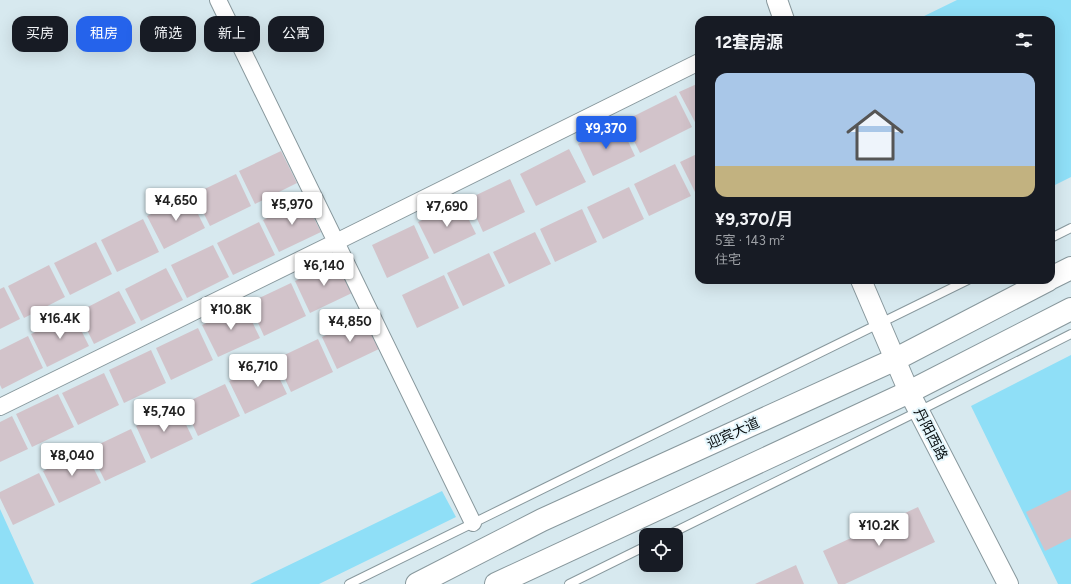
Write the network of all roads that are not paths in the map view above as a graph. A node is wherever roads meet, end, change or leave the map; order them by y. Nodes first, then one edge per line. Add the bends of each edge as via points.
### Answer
1 (218, 0) edge
2 (777, 0) edge
3 (783, 16) edge
4 (695, 64) edge
5 (1071, 228) edge
6 (1055, 236) edge
7 (336, 242) junction
8 (1071, 268) edge
9 (1055, 276) edge
10 (863, 284) edge
11 (960, 284) edge
12 (1040, 284) edge
13 (1071, 309) edge
14 (880, 324) junction
15 (1071, 334) edge
16 (896, 359) junction
17 (909, 392) junction
18 (0, 407) edge
19 (919, 411) junction
20 (473, 523) junction
21 (682, 528) edge
22 (639, 549) edge
23 (349, 584) edge
24 (417, 584) edge
25 (496, 584) edge
26 (569, 584) edge
27 (1008, 584) edge

1 - 7 street
2 - 3 street
4 - 7 street
5 - 6 lane
7 - 18 street
7 - 20 street
8 - 9 main road
10 - 14 street, 丹阳西路
11 - 14 lane
12 - 16 main road, 迎宾大道
13 - 17 main road
14 - 16 street, 丹阳西路
14 - 20 lane
15 - 19 lane
16 - 17 street, 丹阳西路
16 - 24 main road, 迎宾大道 via 542,520
17 - 19 street, 丹阳西路
17 - 25 main road
19 - 21 lane
19 - 27 street, 丹阳西路
20 - 23 lane
22 - 26 lane

